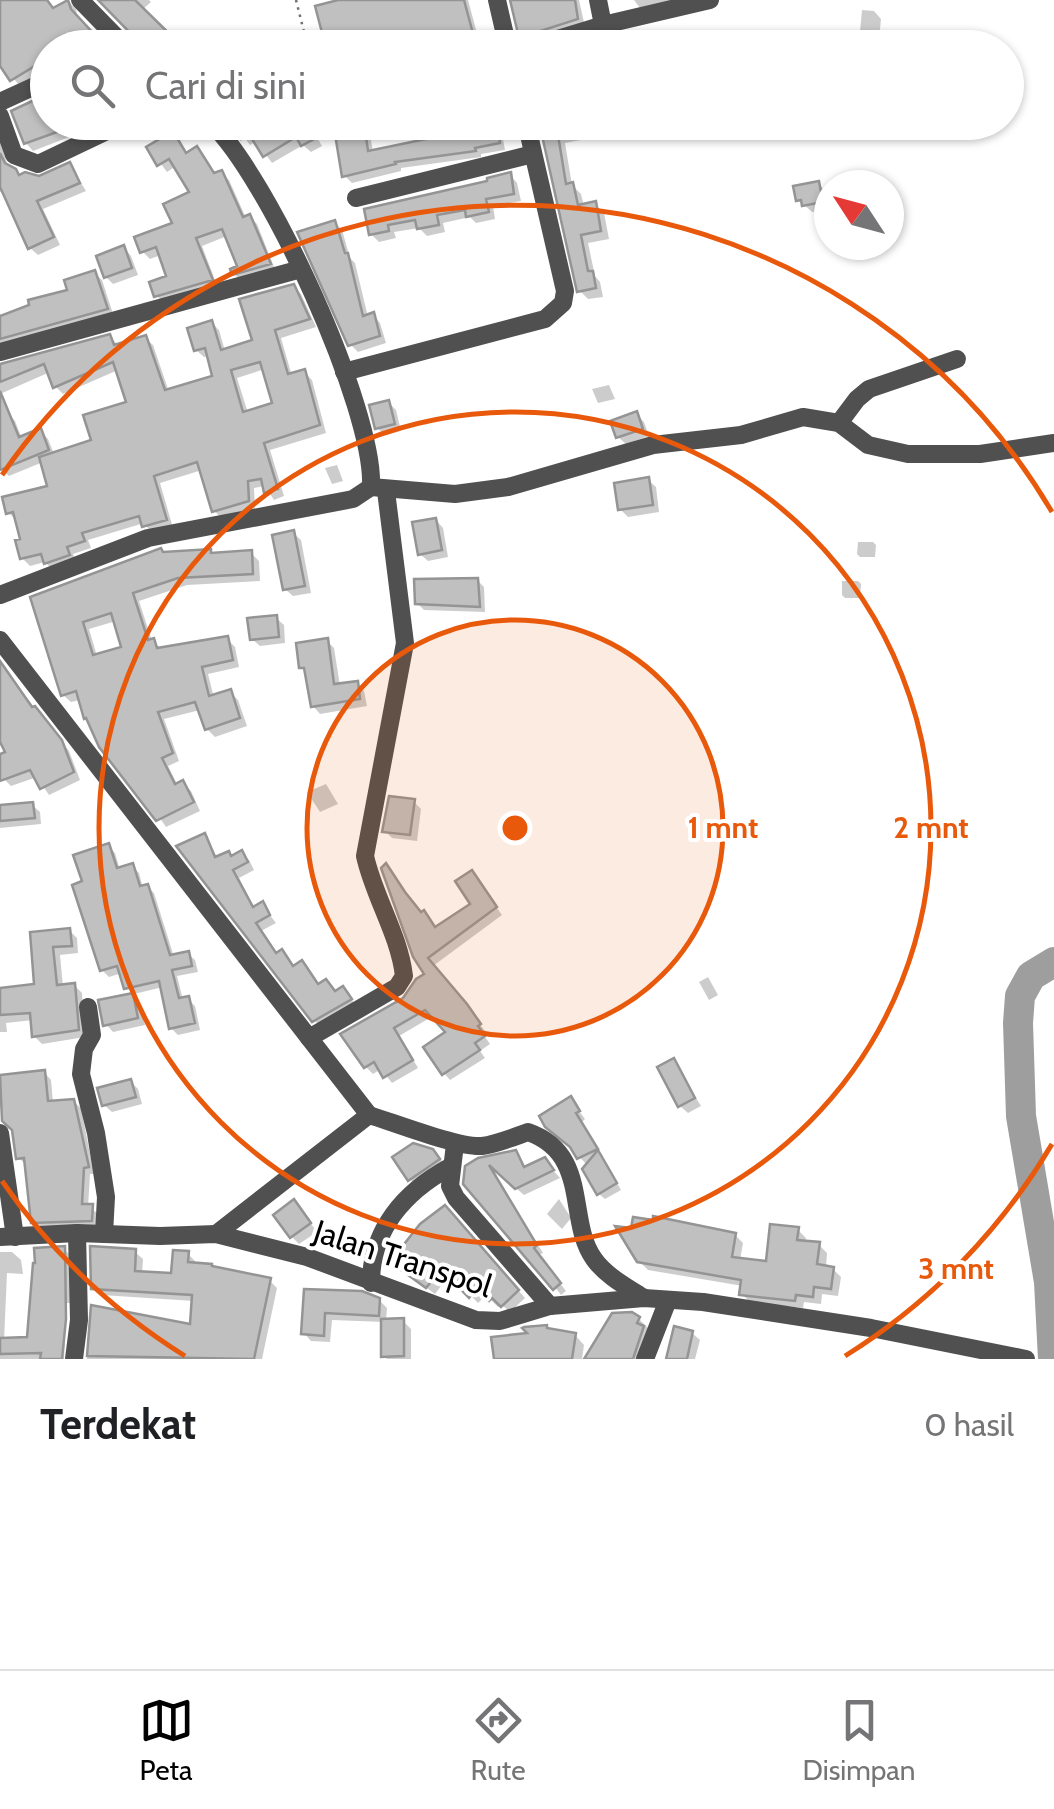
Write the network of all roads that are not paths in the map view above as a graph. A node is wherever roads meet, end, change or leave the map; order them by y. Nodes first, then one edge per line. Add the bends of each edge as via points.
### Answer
1 (80, 0) edge
2 (497, 0) edge
3 (598, 0) edge
4 (710, 0) edge
5 (603, 25) junction
6 (107, 30) edge
7 (504, 30) edge
8 (587, 30) edge
9 (604, 30) edge
10 (30, 88) edge
11 (0, 102) edge
12 (0, 116) edge
13 (88, 140) edge
14 (224, 140) edge
15 (530, 140) edge
16 (533, 154) junction
17 (356, 198) dead end
18 (301, 268) junction
19 (0, 352) edge
20 (957, 359) dead end
21 (344, 372) junction
22 (840, 424) junction
23 (1054, 443) edge
24 (379, 489) junction
25 (0, 595) edge
26 (0, 640) edge
27 (88, 1007) dead end
28 (309, 1038) junction
29 (368, 1115) junction
30 (0, 1133) edge
31 (455, 1144) junction
32 (450, 1167) junction
33 (77, 1233) junction
34 (104, 1234) junction
35 (216, 1234) junction
36 (8, 1237) edge
37 (371, 1283) junction
38 (644, 1298) junction
39 (668, 1300) junction
40 (550, 1306) junction
41 (74, 1359) edge
42 (645, 1359) edge
43 (1024, 1359) edge

1 - 6 street
2 - 7 street
3 - 5 street
4 - 5 street
5 - 8 street
5 - 9 street
10 - 11 street
12 - 13 street via 14,154 32,163
14 - 18 street via 262,191
15 - 16 street
16 - 17 street
16 - 21 street via 563,303 545,319
18 - 19 street
18 - 21 street
20 - 22 street via 868,389
21 - 24 street
22 - 23 street via 868,444 908,454 980,454
22 - 24 street via 802,417 472,492
24 - 25 street via 148,538
24 - 28 street via 404,643 365,856 404,976 397,987
26 - 28 street
27 - 34 street via 92,1035 81,1074 103,1181
28 - 29 street
29 - 31 street
29 - 35 street
30 - 36 street
31 - 32 street
31 - 38 street via 482,1146 528,1132 549,1142 575,1186 596,1261
32 - 37 street via 413,1193 384,1227 371,1256
32 - 40 street via 456,1198
33 - 34 street, Jalan Transpol
33 - 36 street, Jalan Transpol
33 - 41 street
34 - 35 street, Jalan Transpol
35 - 37 street, Jalan Transpol via 307,1257
37 - 40 street, Jalan Transpol via 476,1320 500,1321
38 - 39 street, Jalan Transpol
38 - 40 street, Jalan Transpol
39 - 42 street
39 - 43 street, Jalan Transpol via 871,1328

